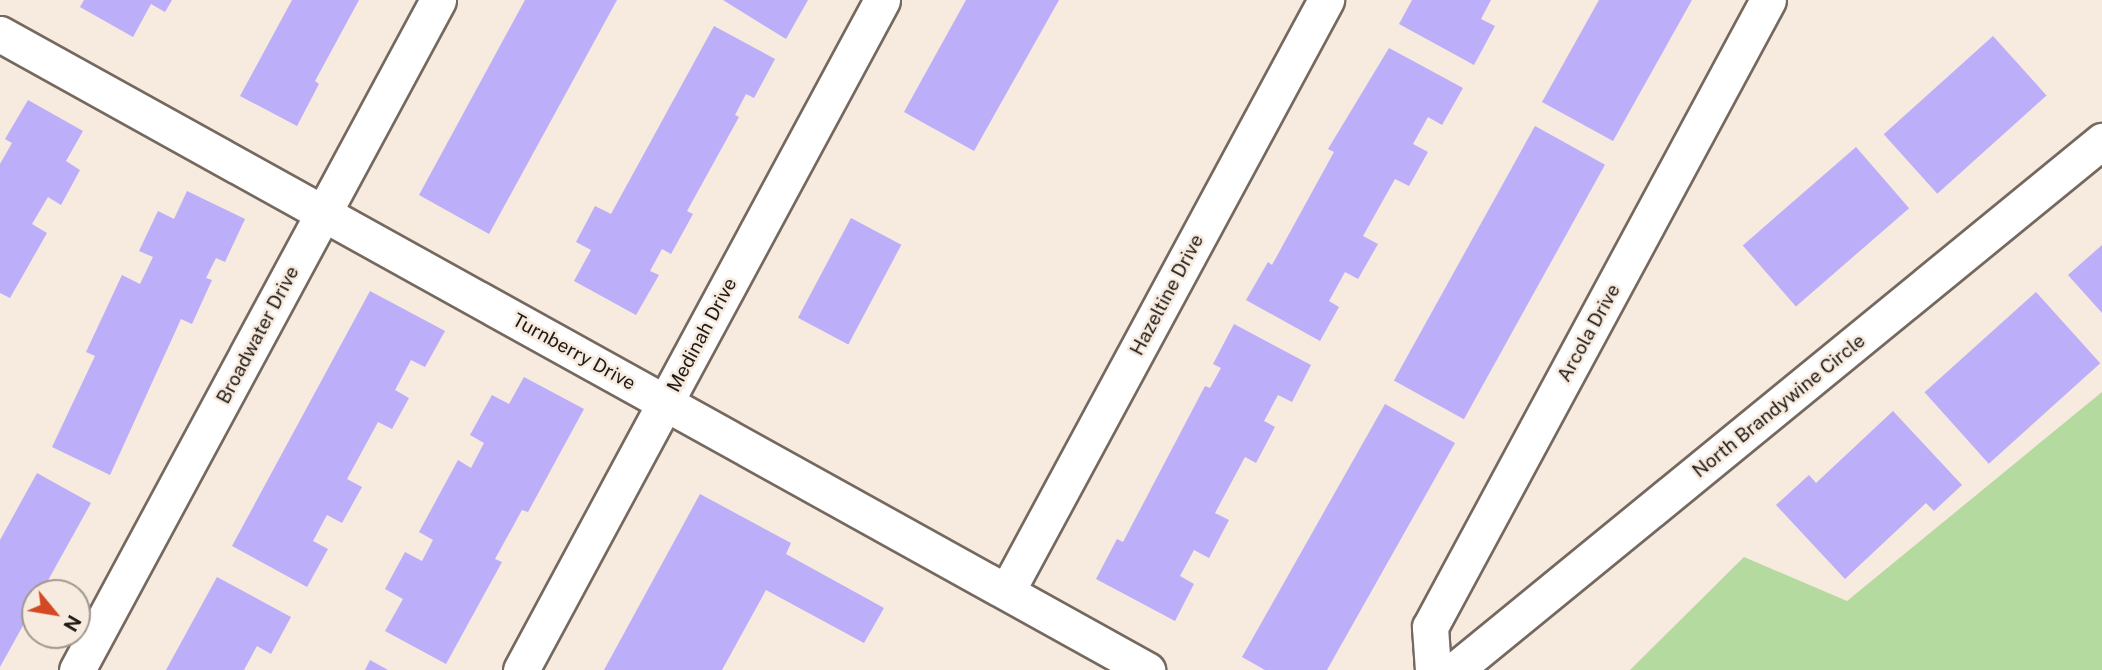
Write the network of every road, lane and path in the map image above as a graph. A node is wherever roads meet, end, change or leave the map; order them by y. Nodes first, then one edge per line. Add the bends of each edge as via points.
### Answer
1 (438, 0) edge
2 (882, 0) edge
3 (1326, 0) edge
4 (1768, 0) edge
5 (0, 34) edge
6 (2102, 141) edge
7 (323, 213) junction
8 (665, 403) junction
9 (1007, 590) junction
10 (77, 670) edge
11 (521, 670) edge
12 (1147, 670) edge
13 (1433, 670) edge
14 (1455, 670) edge

1 - 7 street, Broadwater Drive
2 - 8 street, Medinah Drive
3 - 9 street, Hazeltine Drive
4 - 13 street, Arcola Drive via 1430,627
5 - 7 street, Turnberry Drive
6 - 14 street, North Brandywine Circle
7 - 8 street, Turnberry Drive
7 - 10 street, Broadwater Drive
8 - 9 street, Turnberry Drive
8 - 11 street, Medinah Drive
9 - 12 street, Turnberry Drive

